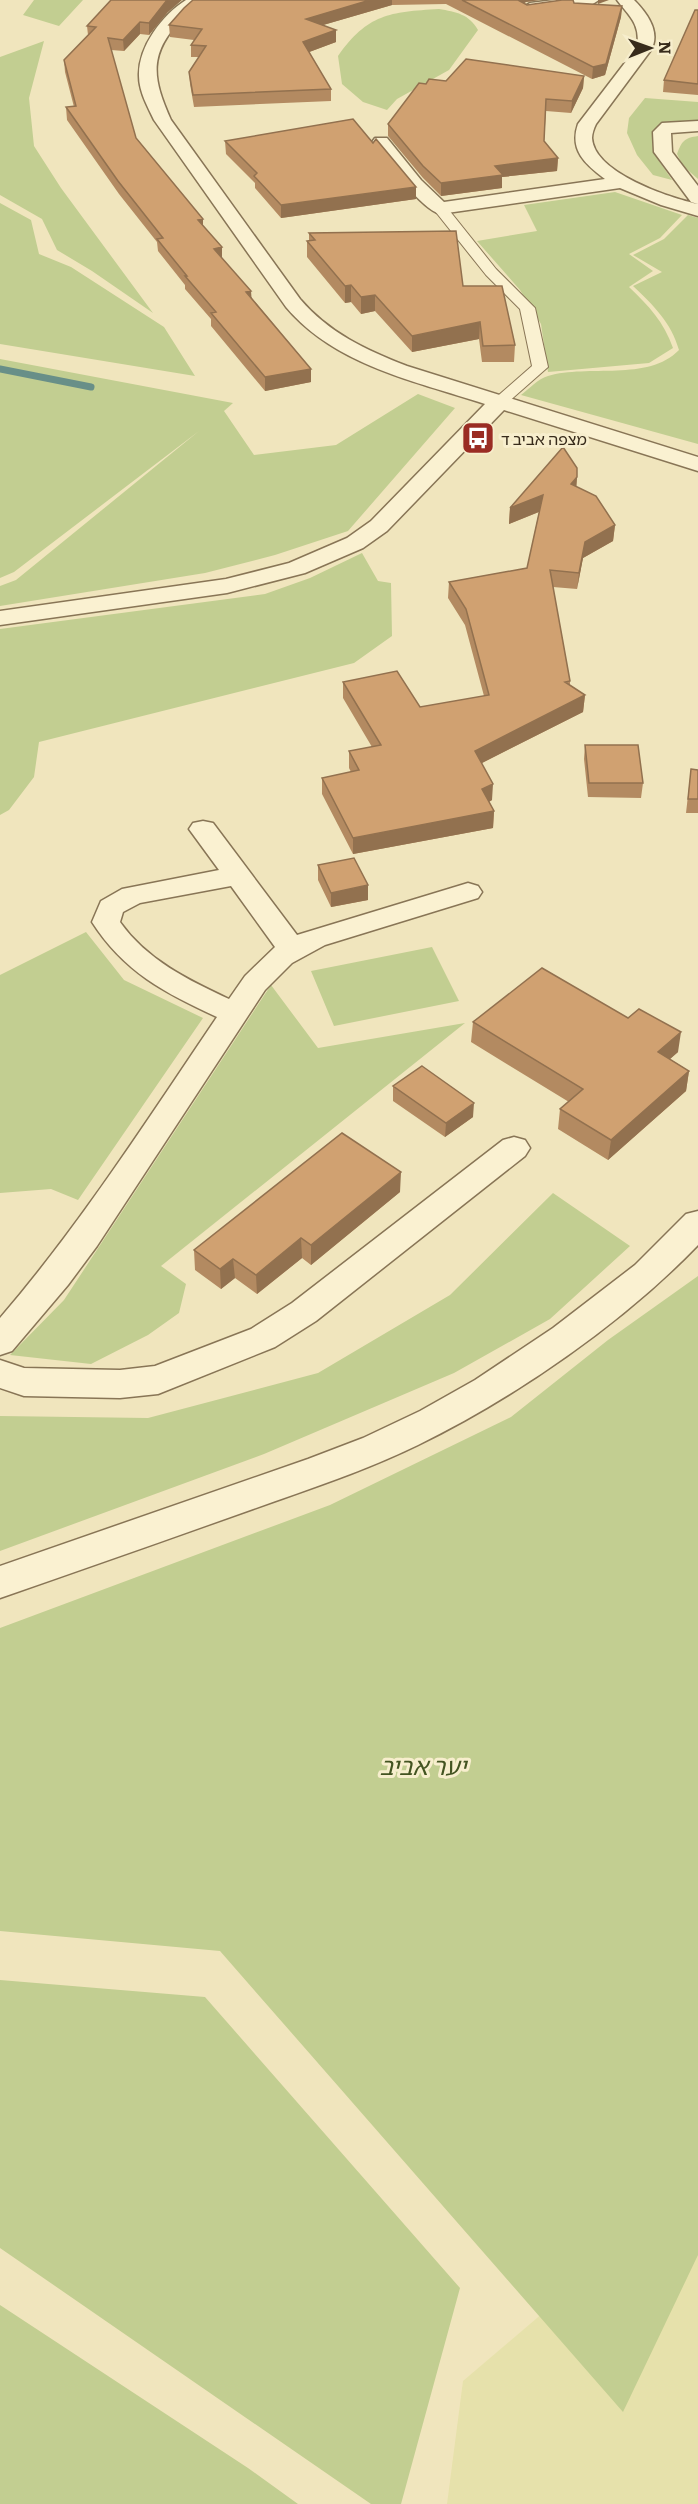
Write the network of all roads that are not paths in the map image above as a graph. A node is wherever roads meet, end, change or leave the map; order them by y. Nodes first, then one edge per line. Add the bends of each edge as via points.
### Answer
1 (197, 0) edge
2 (591, 0) edge
3 (625, 0) edge
4 (526, 9) edge
5 (698, 126) edge
6 (381, 142) edge
7 (623, 182) junction
8 (698, 198) edge
9 (440, 208) junction
10 (698, 210) edge
11 (500, 401) junction
12 (698, 464) edge
13 (0, 618) edge
14 (203, 829) dead end
15 (238, 876) junction
16 (468, 892) dead end
17 (291, 948) junction
18 (235, 1014) junction
19 (514, 1148) dead end
20 (698, 1223) edge
21 (0, 1342) edge
22 (0, 1374) edge
23 (0, 1582) edge

1 - 11 street via 176,17 154,48 147,76 150,90 164,120 297,309 316,329 362,356
2 - 4 street
3 - 7 street via 642,19 645,47 587,124 583,137 592,159
5 - 8 street via 668,127 662,132 663,152
6 - 9 street
7 - 9 street
7 - 10 street
9 - 11 street via 491,272 527,308 540,367
11 - 12 street
11 - 13 street via 379,526 328,556 275,575 227,586
14 - 15 street
15 - 17 street
15 - 18 street via 132,895 111,907 106,922 139,962 173,984
16 - 17 street
17 - 18 street via 255,983
18 - 21 street via 86,1237
19 - 22 street via 304,1312 263,1338 158,1380 120,1384 24,1382
20 - 23 street via 638,1282 575,1330 509,1376 443,1414 378,1447 309,1474

